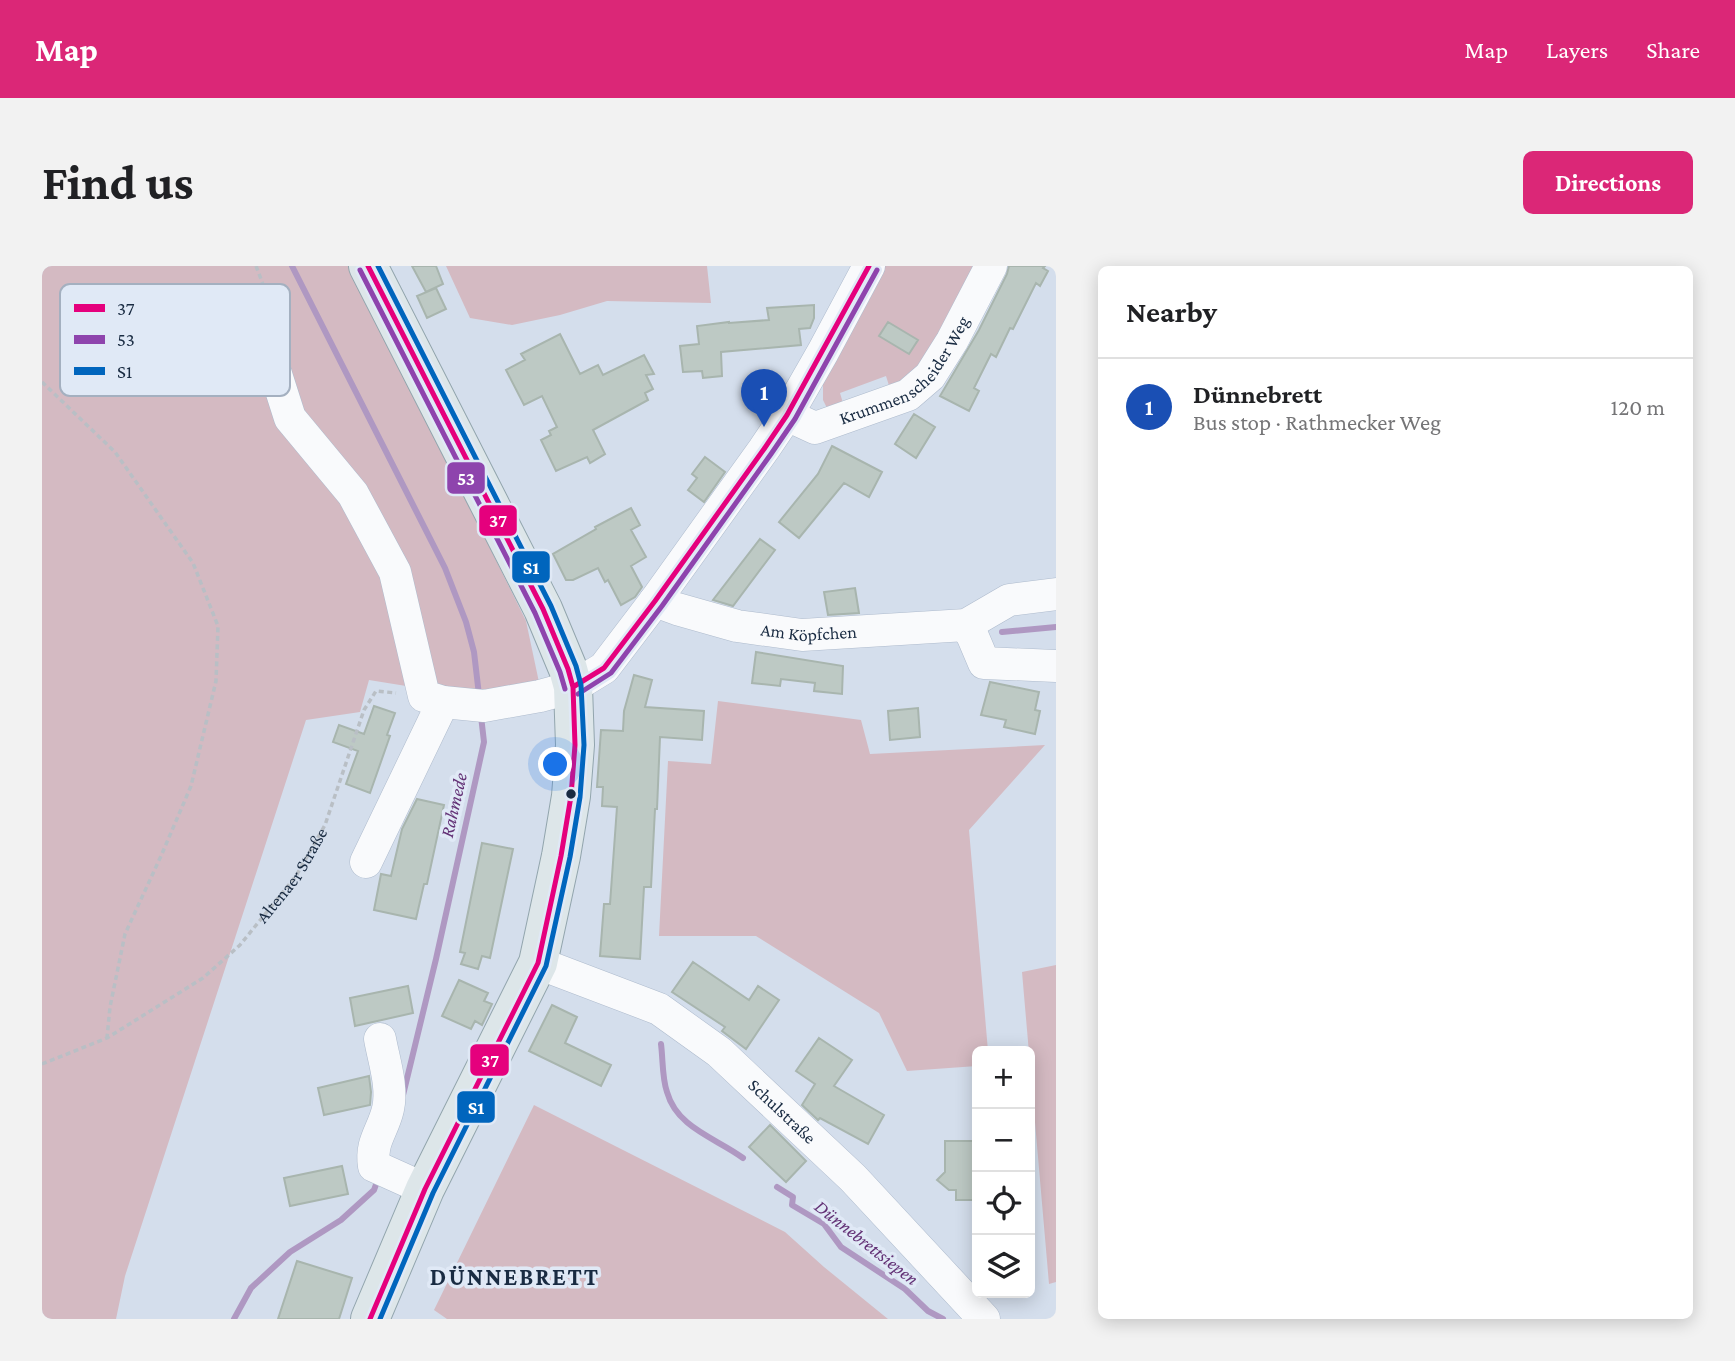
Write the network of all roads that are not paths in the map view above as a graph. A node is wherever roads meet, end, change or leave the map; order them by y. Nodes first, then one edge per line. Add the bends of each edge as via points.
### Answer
1 (368, 266) edge
2 (869, 266) edge
3 (991, 266) edge
4 (283, 396) edge
5 (786, 415) junction
6 (1056, 594) edge
7 (655, 601) junction
8 (966, 625) junction
9 (1056, 666) edge
10 (573, 687) junction
11 (455, 702) junction
12 (366, 862) dead end
13 (538, 963) junction
14 (380, 1039) dead end
15 (425, 1189) junction
16 (370, 1319) edge
17 (984, 1319) edge

1 - 10 main road via 543,609
2 - 5 street
3 - 5 street, Krummenscheider Weg via 953,341 930,376 908,396 815,428
4 - 11 street via 290,418 353,494
5 - 7 street
6 - 8 street, Am Köpfchen via 1009,600
7 - 8 street, Am Köpfchen via 737,626 802,635
7 - 10 street via 604,668
8 - 9 street via 984,663
10 - 11 street via 540,696
10 - 13 main road via 571,796
11 - 12 street
13 - 15 main road
13 - 17 street, Schulstraße via 659,1009 719,1052 853,1178
14 - 15 street via 389,1086 388,1108 372,1153 382,1170
15 - 16 main road

